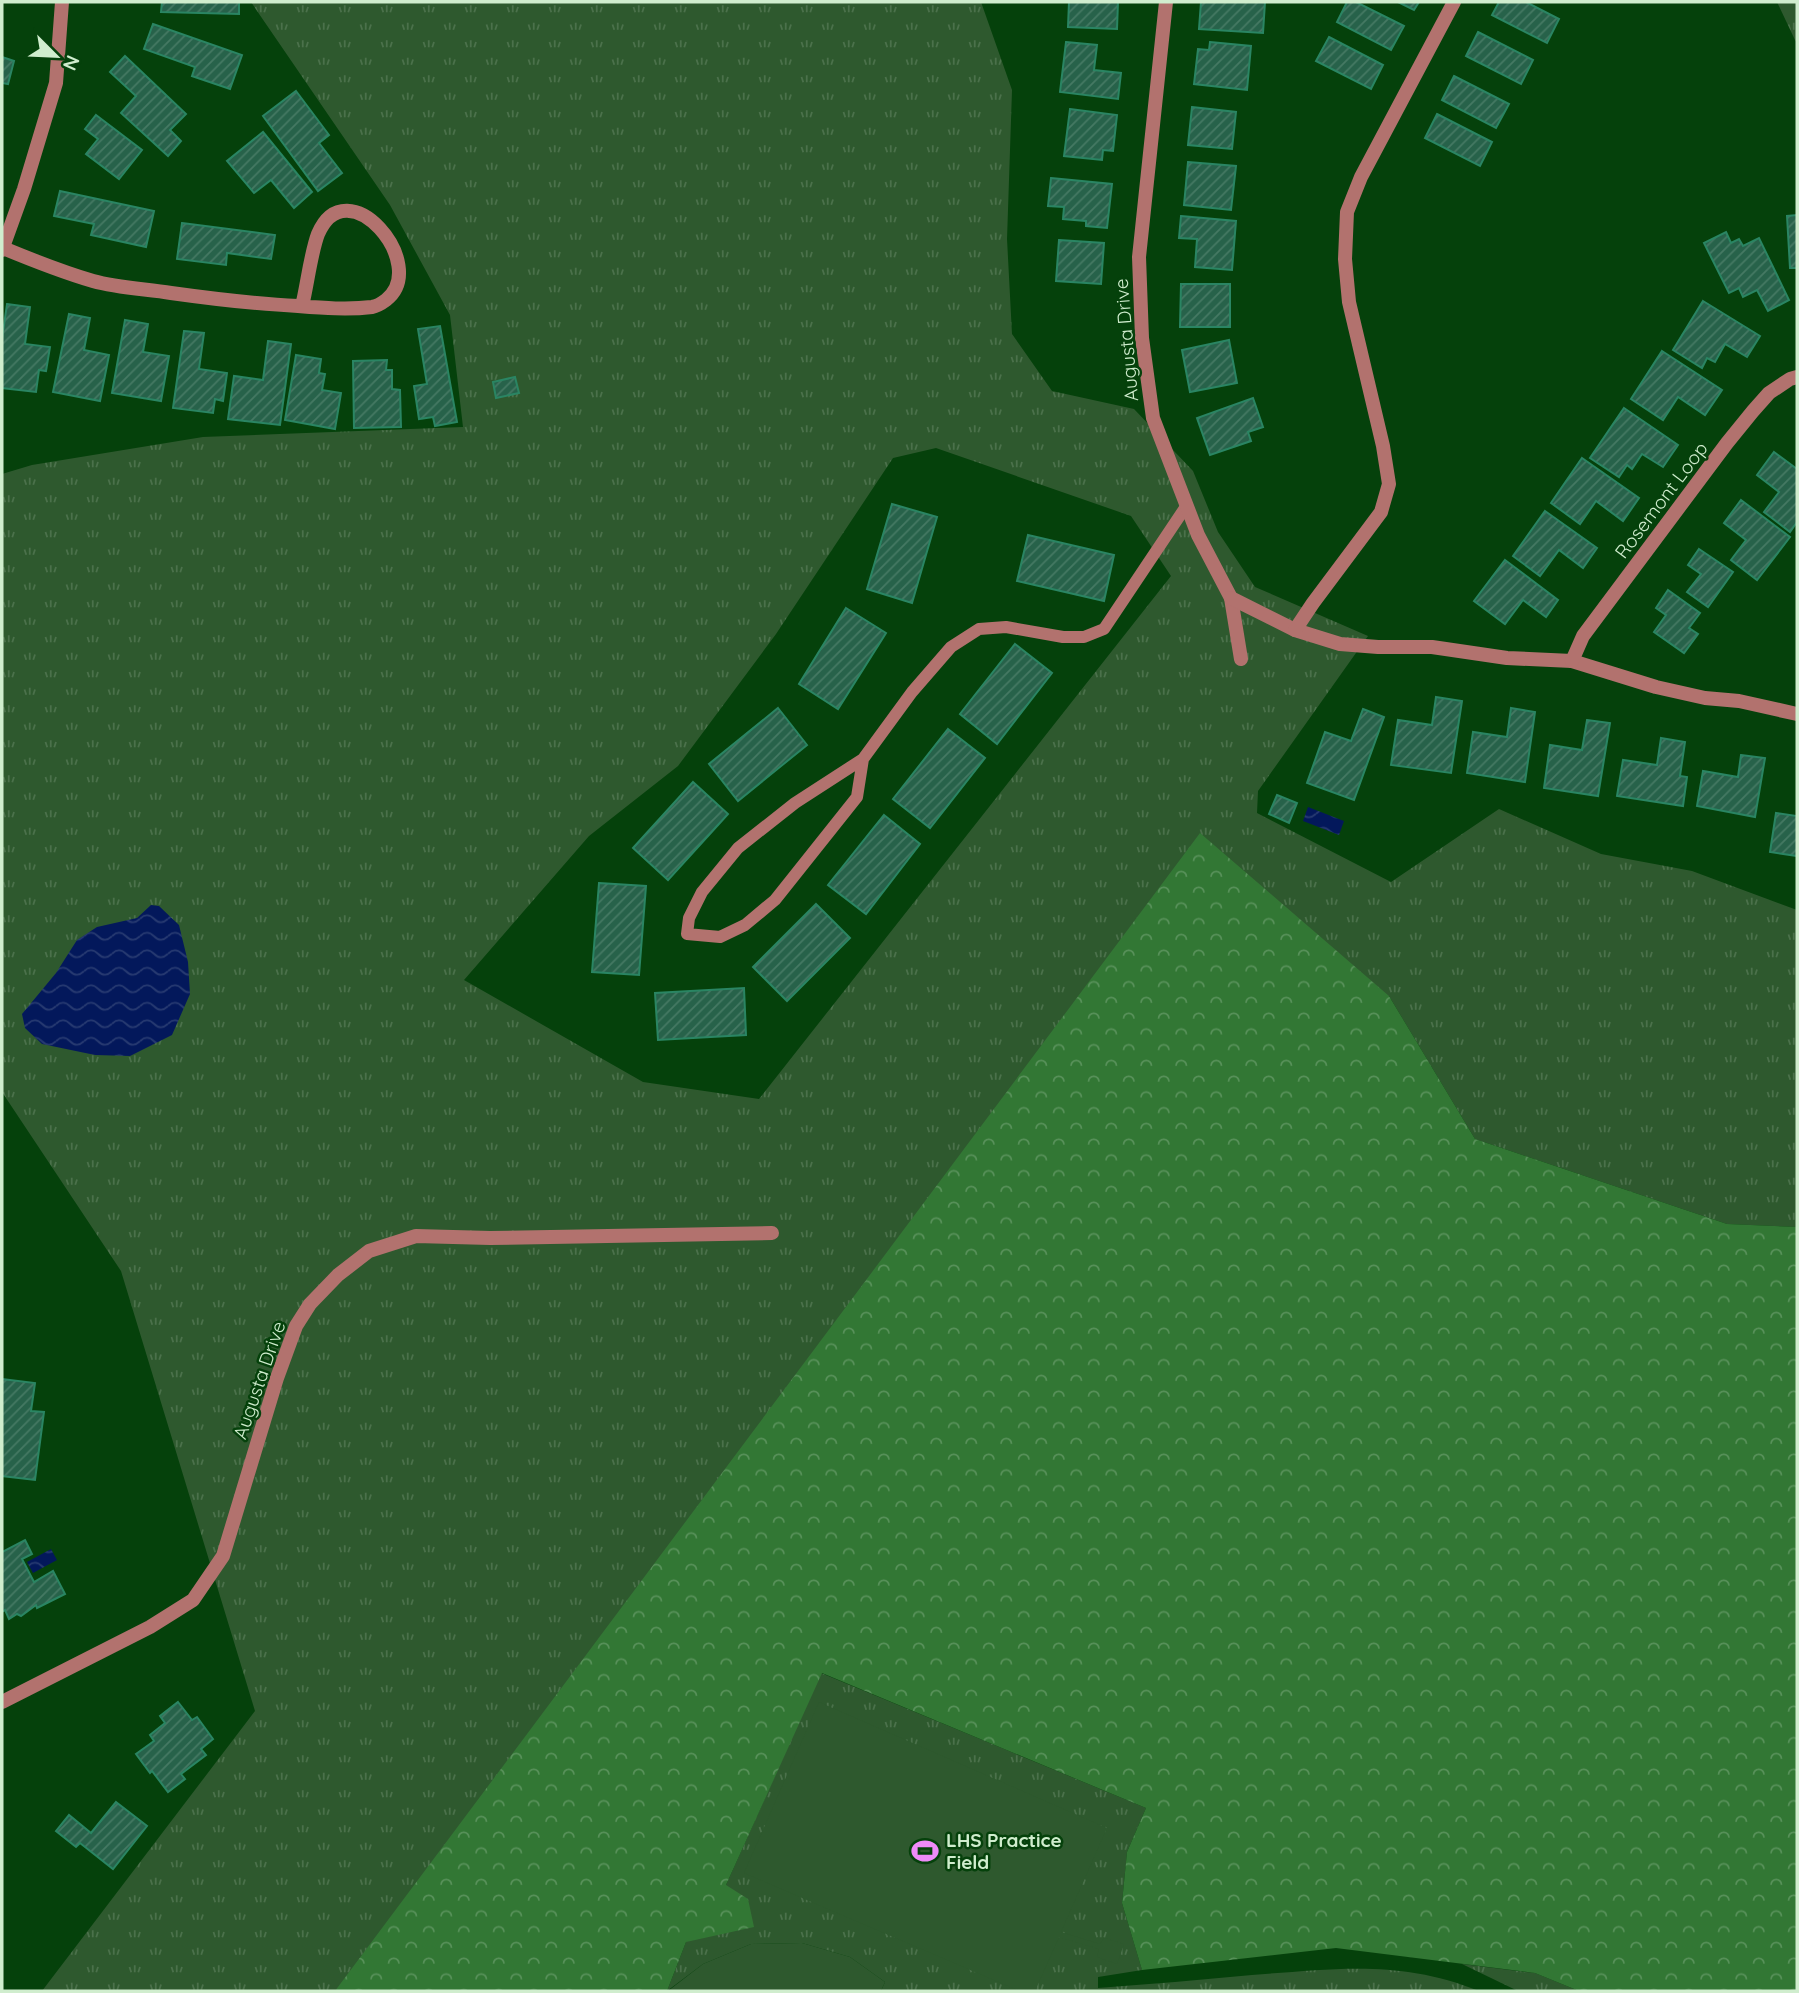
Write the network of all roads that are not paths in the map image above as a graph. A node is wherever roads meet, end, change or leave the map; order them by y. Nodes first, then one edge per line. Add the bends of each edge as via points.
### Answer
1 (62, 2) edge
2 (1166, 2) edge
3 (1454, 2) edge
4 (2, 249) edge
5 (302, 306) junction
6 (1797, 377) edge
7 (1187, 505) junction
8 (1231, 598) junction
9 (1295, 630) junction
10 (1241, 659) dead end
11 (1572, 661) junction
12 (1797, 714) edge
13 (863, 759) junction
14 (772, 1233) dead end
15 (2, 1702) edge

1 - 4 street via 55,83
2 - 7 street, Augusta Drive via 1139,257 1142,338 1153,418
3 - 9 street via 1347,212 1349,302 1389,484 1381,512
4 - 5 street via 95,282
5 - 5 street via 376,307 388,299 398,286 398,259 376,223 348,210 336,212 327,221 318,234
6 - 11 street, Rosemont Loop via 1769,393 1727,443 1583,636
7 - 8 street, Augusta Drive
7 - 13 lane via 1104,629 1084,637 1006,627 979,629 951,647
8 - 9 street
8 - 10 street, Augusta Drive
9 - 11 street via 1340,644 1432,646 1507,658
11 - 12 street via 1656,687
13 - 13 lane via 795,803 738,848 702,892 687,933 720,937 745,925 775,900 858,797
14 - 15 street, Augusta Drive via 416,1236 369,1251 338,1275 296,1326 222,1556 193,1600 150,1627

